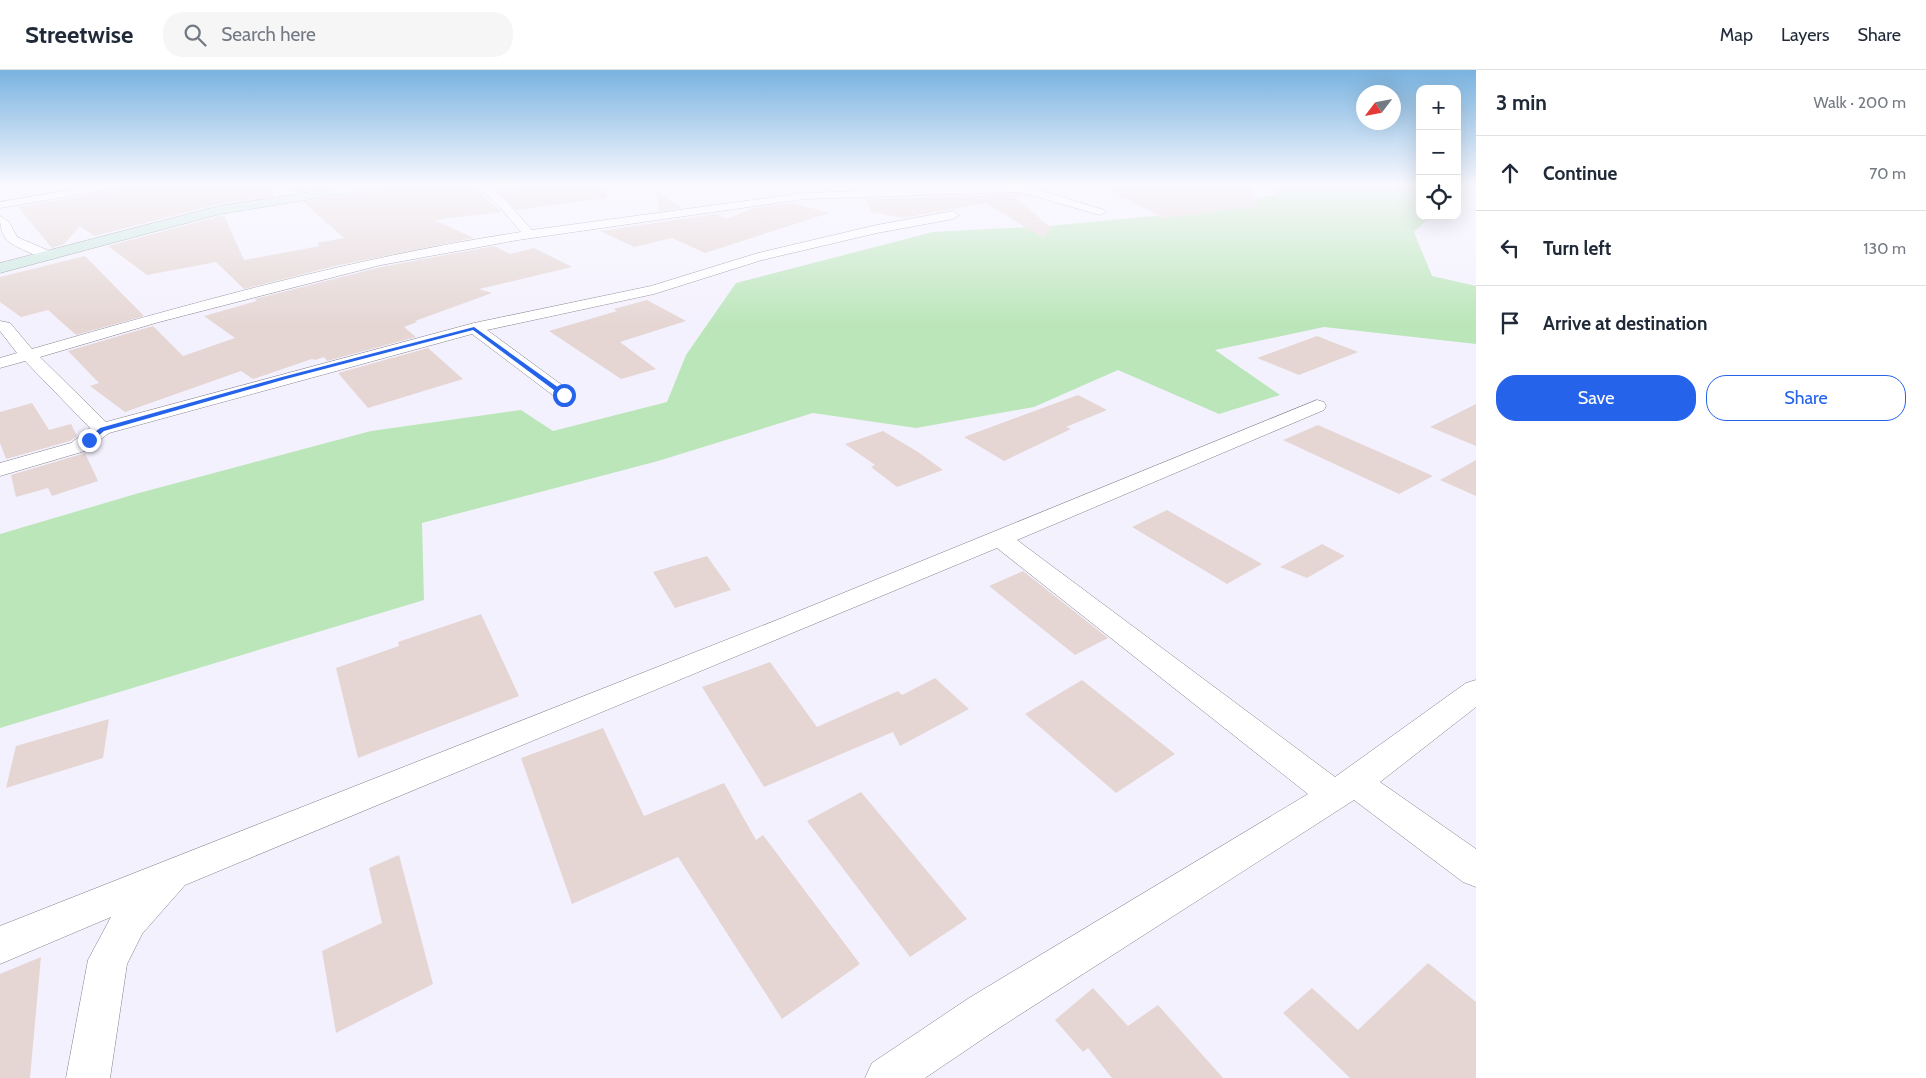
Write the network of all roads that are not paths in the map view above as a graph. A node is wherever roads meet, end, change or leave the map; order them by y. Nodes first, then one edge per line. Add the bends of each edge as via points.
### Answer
1 (8, 231) edge
2 (141, 231) edge
3 (526, 231) edge
4 (550, 231) edge
5 (868, 231) edge
6 (529, 234) junction
7 (49, 256) junction
8 (0, 268) edge
9 (0, 326) edge
10 (474, 328) junction
11 (29, 356) junction
12 (0, 363) edge
13 (564, 395) dead end
14 (1317, 406) dead end
15 (102, 429) junction
16 (0, 470) edge
17 (1000, 539) junction
18 (1476, 691) edge
19 (1344, 788) junction
20 (178, 870) junction
21 (1476, 870) edge
22 (0, 945) edge
23 (88, 1078) edge
24 (887, 1078) edge

1 - 7 street via 12,239
2 - 7 street
3 - 6 street
4 - 6 street
5 - 10 street via 751,259 674,286
6 - 11 street via 380,261 154,319
7 - 8 street
9 - 11 street via 4,326
10 - 13 street
10 - 15 street
11 - 12 street
11 - 15 street
14 - 17 street
15 - 16 street via 78,447
17 - 19 street
17 - 20 street
18 - 19 street
19 - 21 street
19 - 24 street via 984,1013
20 - 22 street
20 - 23 street via 128,921 108,960

